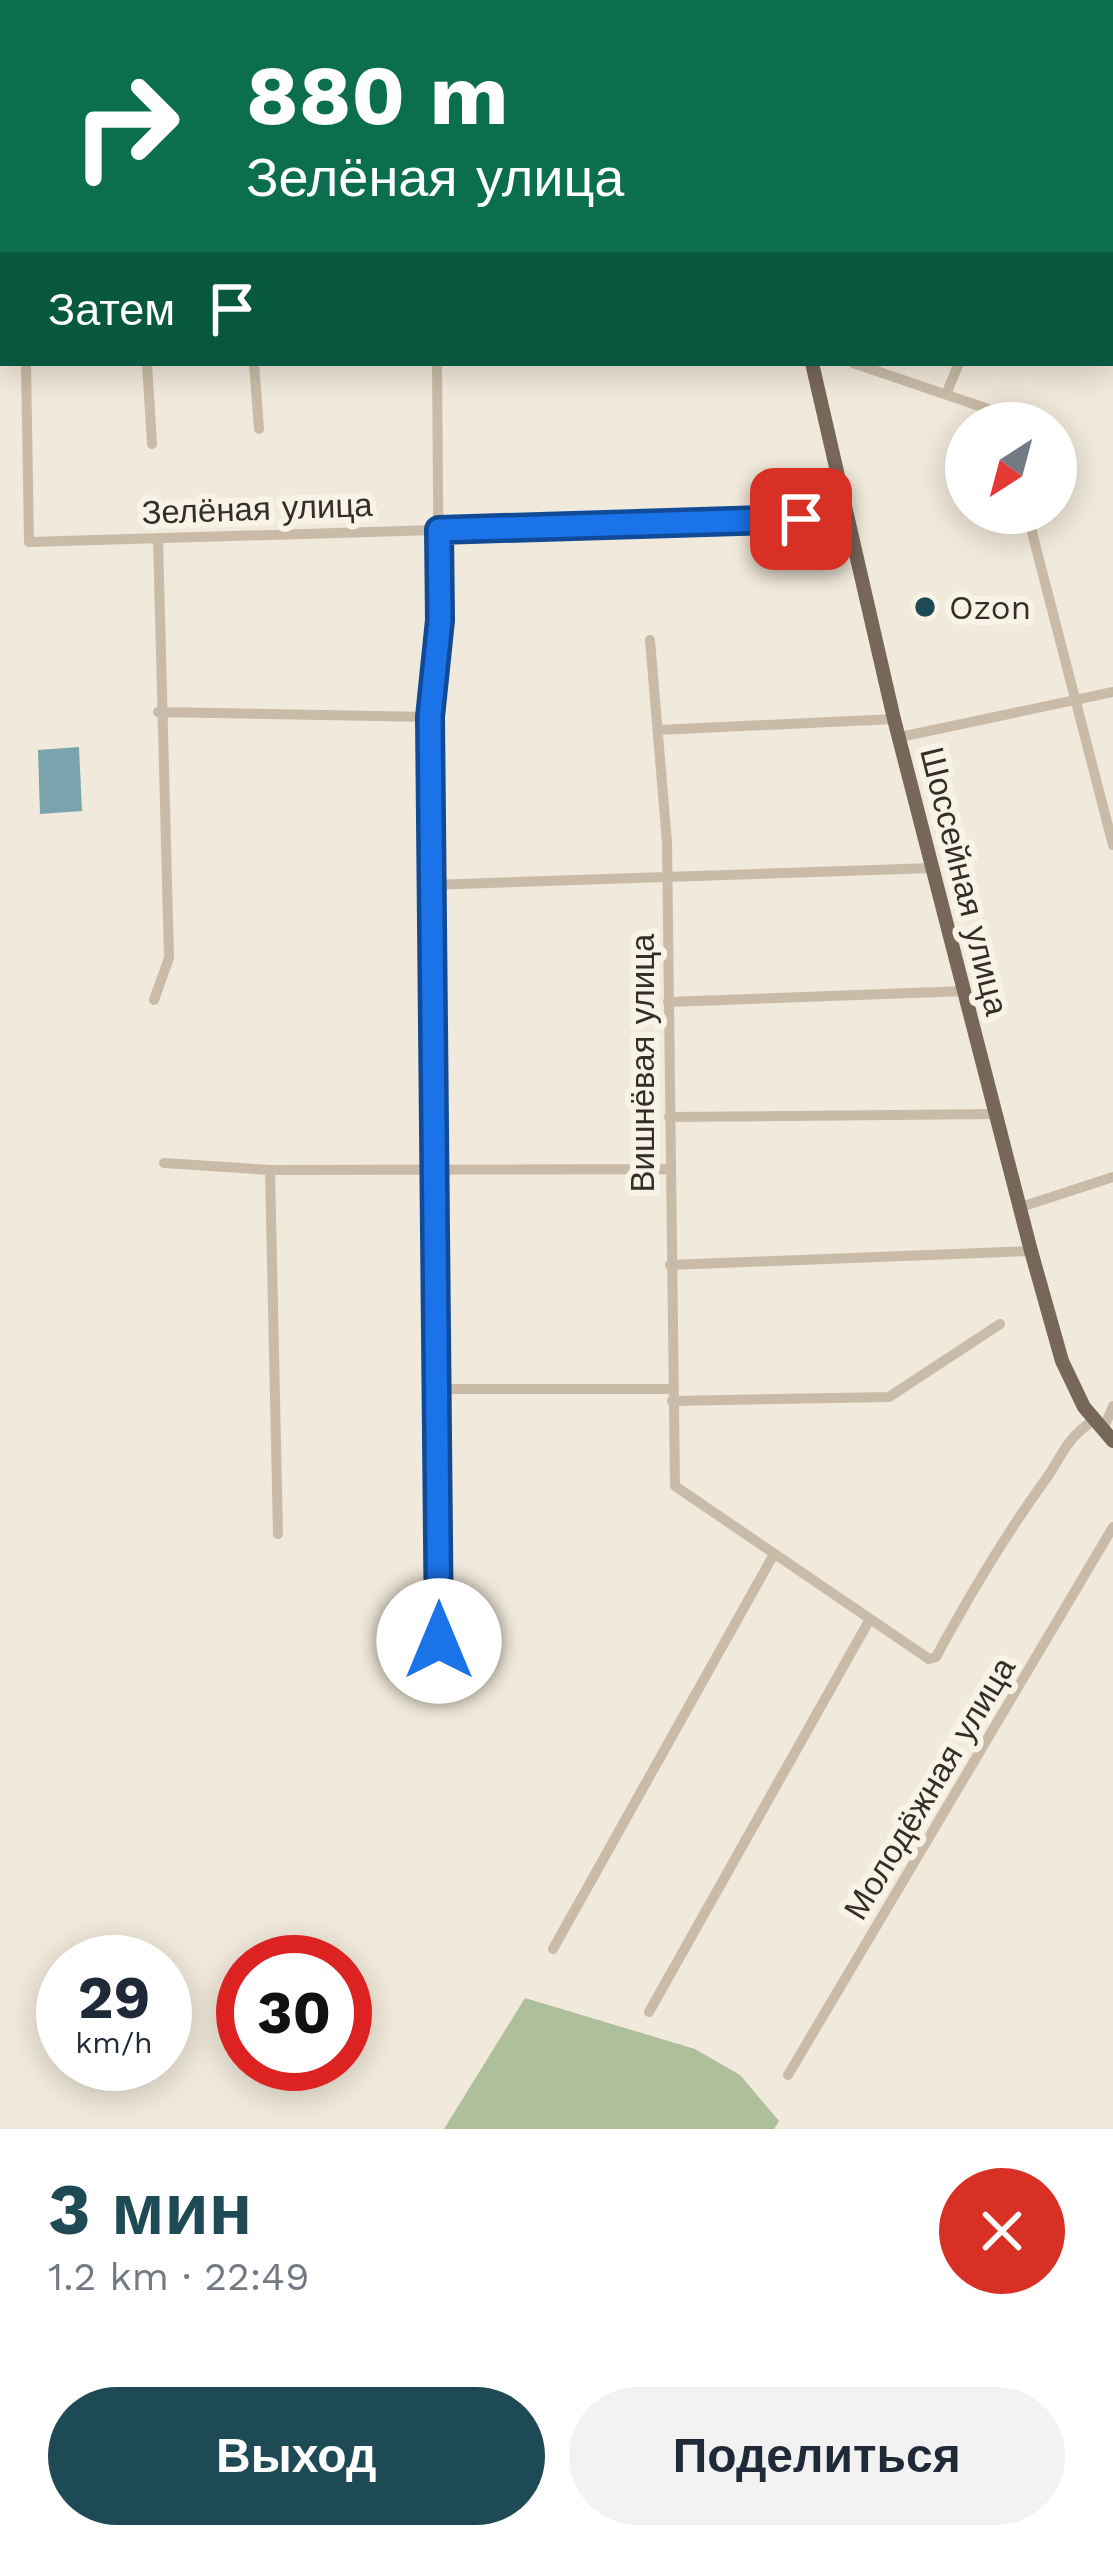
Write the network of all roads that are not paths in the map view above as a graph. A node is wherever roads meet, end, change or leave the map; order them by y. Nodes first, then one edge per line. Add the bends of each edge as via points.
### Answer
1 (26, 366) edge
2 (147, 366) edge
3 (254, 366) edge
4 (437, 366) edge
5 (813, 366) edge
6 (862, 366) edge
7 (902, 366) edge
8 (957, 366) edge
9 (903, 379) junction
10 (947, 392) junction
11 (969, 402) edge
12 (259, 429) dead end
13 (152, 445) dead end
14 (846, 518) junction
15 (439, 530) junction
16 (1033, 534) edge
17 (158, 538) junction
18 (650, 640) dead end
19 (1113, 692) edge
20 (1073, 700) junction
21 (158, 712) junction
22 (430, 717) junction
23 (894, 719) junction
24 (658, 730) junction
25 (900, 737) junction
26 (1113, 845) edge
27 (933, 868) junction
28 (668, 878) junction
29 (430, 885) junction
30 (966, 991) junction
31 (154, 1000) dead end
32 (668, 1002) junction
33 (996, 1114) junction
34 (669, 1117) junction
35 (164, 1163) dead end
36 (435, 1169) junction
37 (669, 1169) junction
38 (270, 1170) junction
39 (1113, 1177) edge
40 (1021, 1207) junction
41 (1031, 1251) junction
42 (670, 1264) junction
43 (1000, 1324) dead end
44 (440, 1389) junction
45 (672, 1395) junction
46 (1113, 1406) edge
47 (1098, 1425) edge
48 (1113, 1527) edge
49 (278, 1534) dead end
50 (774, 1554) junction
51 (870, 1619) junction
52 (439, 1641) dead end
53 (553, 1949) dead end
54 (649, 2012) dead end
55 (788, 2075) dead end

1 - 17 street, Зелёная улица via 29,542
2 - 13 street
3 - 12 street
4 - 15 street
5 - 14 main road, Шоссейная улица
6 - 9 street
7 - 9 street
8 - 10 street
9 - 10 street
10 - 11 street
14 - 15 street, Зелёная улица
14 - 23 main road, Шоссейная улица
15 - 17 street, Зелёная улица
15 - 22 street
16 - 20 street
17 - 21 street
18 - 24 street, Вишнёвая улица
19 - 20 street
20 - 25 street
20 - 26 street
21 - 22 street
21 - 31 street via 169,958
22 - 29 street
23 - 24 street
23 - 25 main road, Шоссейная улица
24 - 28 street, Вишнёвая улица
25 - 27 main road, Шоссейная улица
27 - 28 street
27 - 30 main road, Шоссейная улица
28 - 29 street
28 - 32 street, Вишнёвая улица
29 - 36 street
30 - 32 street
30 - 33 main road, Шоссейная улица
32 - 34 street, Вишнёвая улица
33 - 34 street
33 - 40 main road, Шоссейная улица
34 - 37 street, Вишнёвая улица
35 - 38 street
36 - 37 street
36 - 38 street
36 - 44 street
37 - 42 street, Вишнёвая улица
38 - 49 street
39 - 40 street
40 - 41 main road, Шоссейная улица
41 - 42 street
41 - 47 main road, Шоссейная улица via 1062,1360
42 - 45 street, Вишнёвая улица
43 - 45 street via 889,1397
44 - 45 street
44 - 52 street
45 - 50 street, Вишнёвая улица via 675,1486
46 - 47 street
47 - 51 street via 1065,1439 1058,1462 983,1566 936,1658
48 - 55 street, Молодёжная улица
50 - 51 street
50 - 53 street
51 - 54 street

